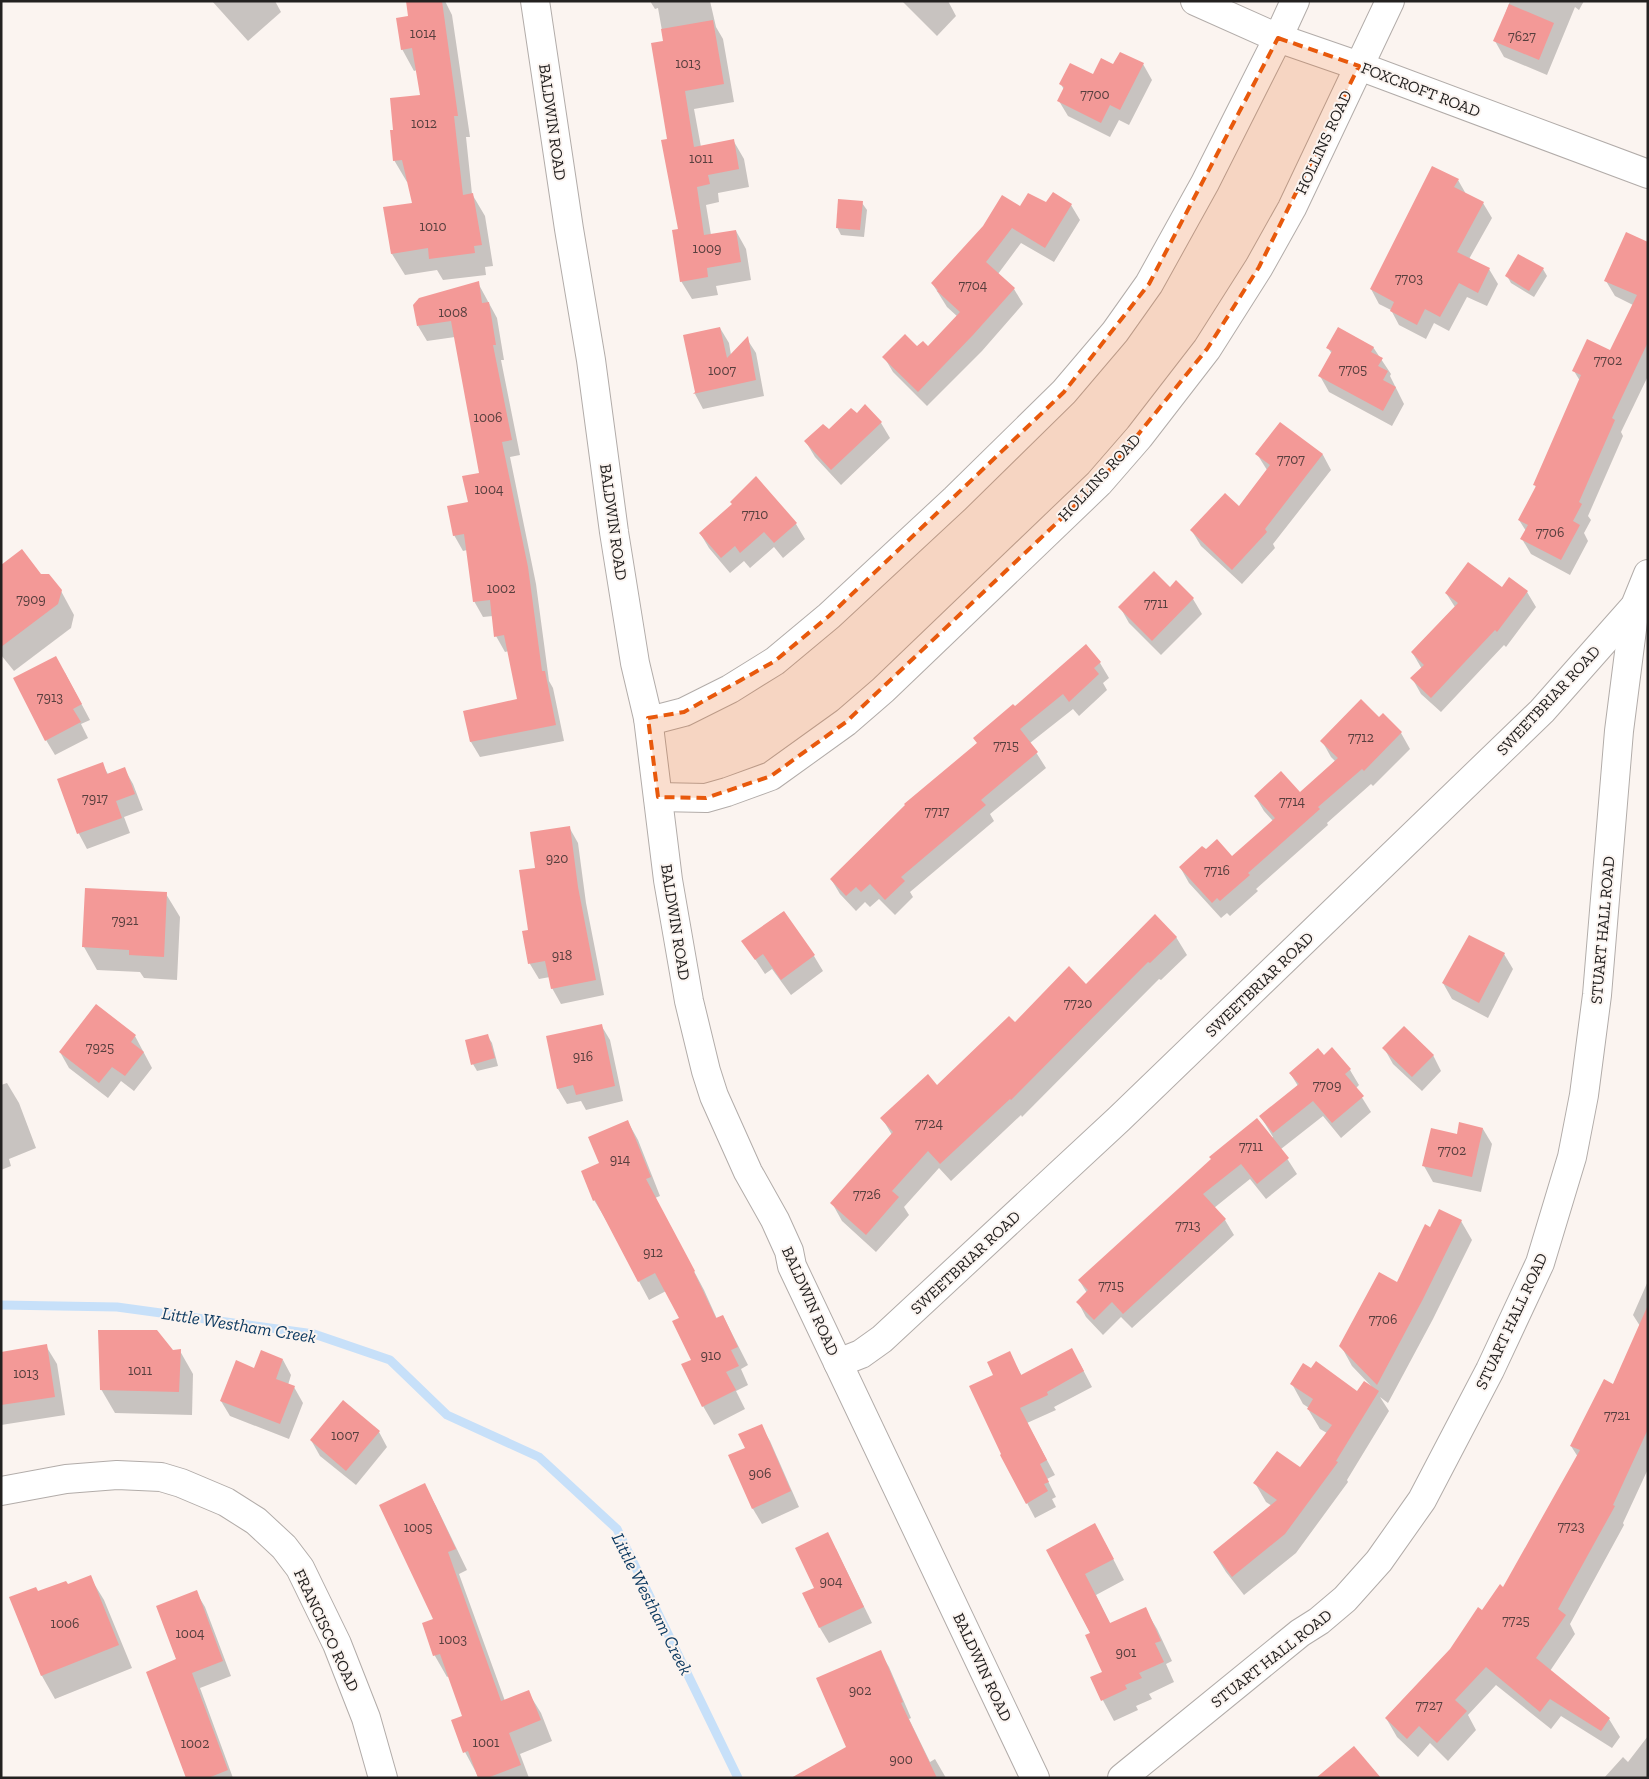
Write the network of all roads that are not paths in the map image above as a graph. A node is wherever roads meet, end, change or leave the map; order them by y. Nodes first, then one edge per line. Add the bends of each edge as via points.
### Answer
1 (535, 1) edge
2 (1195, 1) edge
3 (1295, 1) edge
4 (1390, 1) edge
5 (1278, 38) junction
6 (1359, 66) junction
7 (1648, 174) edge
8 (1648, 574) edge
9 (1636, 606) junction
10 (648, 718) junction
11 (658, 797) junction
12 (838, 1363) junction
13 (1, 1491) edge
14 (383, 1778) edge
15 (1035, 1778) edge
16 (1122, 1778) edge

1 - 10 street, BALDWIN ROAD via 591,360 614,532 635,663
2 - 5 street, FOXCROFT ROAD
3 - 5 street
4 - 6 street, HOLLINS ROAD
5 - 6 street, FOXCROFT ROAD
5 - 10 street via 1205,183 1149,284 1115,332 1064,392 955,499 775,661 684,712
6 - 7 street, FOXCROFT ROAD
6 - 11 street, HOLLINS ROAD via 1292,208 1260,267 1207,349 1139,437 1099,482 846,722 770,776 706,798
8 - 9 street, SWEETBRIAR ROAD
9 - 12 street, SWEETBRIAR ROAD via 1542,711 1118,1120 882,1339 862,1354
9 - 16 street, STUART HALL ROAD via 1619,731 1597,995 1584,1095 1572,1157 1540,1263 1490,1370 1422,1500 1379,1561 1345,1599
10 - 11 street, BALDWIN ROAD
11 - 12 street, BALDWIN ROAD via 668,880 689,1001 706,1071 748,1172 775,1220 792,1266
12 - 15 street, BALDWIN ROAD
13 - 14 street, FRANCISCO ROAD via 100,1476 161,1477 226,1502 256,1522 284,1547 300,1568 337,1644 366,1718

